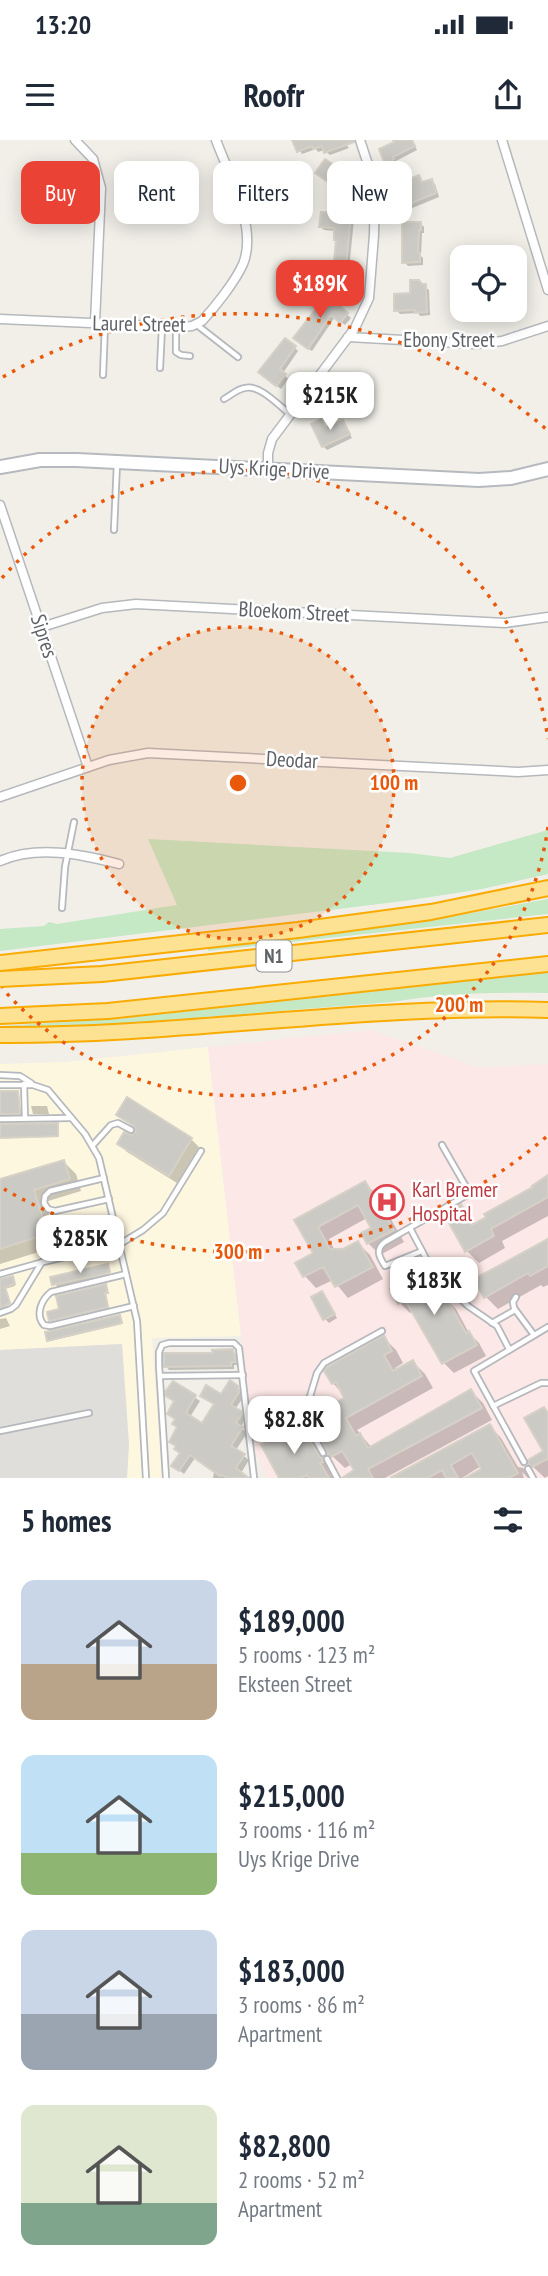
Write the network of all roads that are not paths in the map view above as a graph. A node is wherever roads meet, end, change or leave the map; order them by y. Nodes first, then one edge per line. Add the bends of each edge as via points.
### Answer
1 (75, 140) edge
2 (216, 140) edge
3 (360, 140) edge
4 (502, 140) edge
5 (548, 290) edge
6 (0, 319) edge
7 (100, 323) junction
8 (197, 324) junction
9 (162, 326) junction
10 (548, 326) edge
11 (176, 327) junction
12 (348, 337) junction
13 (190, 356) dead end
14 (238, 357) dead end
15 (160, 368) dead end
16 (103, 375) dead end
17 (223, 399) dead end
18 (290, 414) junction
19 (117, 462) junction
20 (0, 467) edge
21 (268, 469) junction
22 (548, 469) edge
23 (0, 505) edge
24 (114, 530) dead end
25 (548, 617) edge
26 (42, 627) junction
27 (88, 767) junction
28 (548, 770) edge
29 (0, 797) edge
30 (74, 822) dead end
31 (67, 853) junction
32 (0, 861) edge
33 (118, 864) dead end
34 (548, 888) edge
35 (62, 908) dead end
36 (548, 925) edge
37 (0, 963) edge
38 (548, 964) edge
39 (0, 979) edge
40 (548, 1010) edge
41 (0, 1016) edge
42 (0, 1035) edge
43 (0, 1075) edge
44 (24, 1084) junction
45 (33, 1084) junction
46 (0, 1085) edge
47 (25, 1118) junction
48 (71, 1118) junction
49 (0, 1119) edge
50 (131, 1130) dead end
51 (442, 1145) dead end
52 (93, 1146) junction
53 (201, 1151) dead end
54 (104, 1178) junction
55 (109, 1199) junction
56 (410, 1228) junction
57 (120, 1244) junction
58 (422, 1251) junction
59 (43, 1262) junction
60 (126, 1273) junction
61 (0, 1274) edge
62 (516, 1297) dead end
63 (134, 1306) junction
64 (515, 1310) junction
65 (0, 1313) edge
66 (492, 1323) junction
67 (548, 1327) edge
68 (382, 1331) dead end
69 (534, 1335) junction
70 (509, 1349) junction
71 (243, 1375) junction
72 (159, 1376) junction
73 (548, 1383) edge
74 (493, 1406) junction
75 (89, 1413) dead end
76 (0, 1431) edge
77 (323, 1454) dead end
78 (327, 1460) dead end
79 (524, 1462) dead end
80 (528, 1469) dead end
81 (146, 1478) edge
82 (166, 1478) edge
83 (254, 1478) edge
84 (337, 1478) edge
85 (533, 1478) edge

1 - 7 street via 93,159 101,188
2 - 8 street, Laurel Street via 248,237 243,265
3 - 12 street via 374,186 373,261 365,309
4 - 5 street
6 - 7 street, Laurel Street
7 - 9 street, Laurel Street
7 - 16 lane
8 - 11 street, Laurel Street
8 - 14 lane
9 - 11 street, Laurel Street
9 - 15 lane
10 - 12 street, Ebony Street via 476,344
11 - 13 lane via 176,352
12 - 18 street
17 - 18 lane via 250,387
18 - 21 street via 270,443
19 - 20 street, Uys Krige Drive via 55,459
19 - 21 street, Uys Krige Drive
19 - 24 lane
21 - 22 street, Uys Krige Drive via 479,480
23 - 26 street, Sipres
25 - 26 street, Bloekom Street via 505,624 136,604 102,608
26 - 27 street, Sipres
27 - 28 street, Deodar via 128,756 169,753
27 - 29 street, Deodar
30 - 31 lane
31 - 32 street via 19,854
31 - 33 street
31 - 35 lane
34 - 37 highway via 431,912
36 - 39 highway, N1 via 102,974
38 - 41 highway, N1 via 121,1010
40 - 42 highway via 427,1011 132,1032
43 - 45 lane via 20,1076
44 - 45 lane
44 - 46 lane
44 - 47 lane
45 - 48 lane via 48,1090
47 - 48 lane
47 - 49 lane
48 - 52 lane
50 - 52 lane via 118,1123 111,1125
51 - 56 lane via 468,1193
52 - 54 lane
53 - 57 lane via 160,1217
54 - 55 lane
54 - 55 lane via 50,1191 44,1203 55,1211
55 - 57 lane
56 - 58 lane
56 - 58 lane via 382,1244 380,1257 385,1266
57 - 59 lane
57 - 60 lane
58 - 66 lane via 452,1293
59 - 61 lane
59 - 65 lane via 16,1305
60 - 63 lane
60 - 63 lane via 51,1292 44,1299 40,1319 50,1326
62 - 64 lane
63 - 81 lane
64 - 66 lane
64 - 69 lane
66 - 70 lane
67 - 69 lane
68 - 77 lane via 324,1363 317,1373 305,1413
69 - 70 lane
70 - 74 lane via 474,1371
71 - 72 lane
71 - 72 lane via 234,1343 187,1342 162,1345
71 - 83 lane
72 - 82 lane
73 - 74 lane
74 - 79 lane
75 - 76 lane
78 - 84 lane
80 - 85 lane

